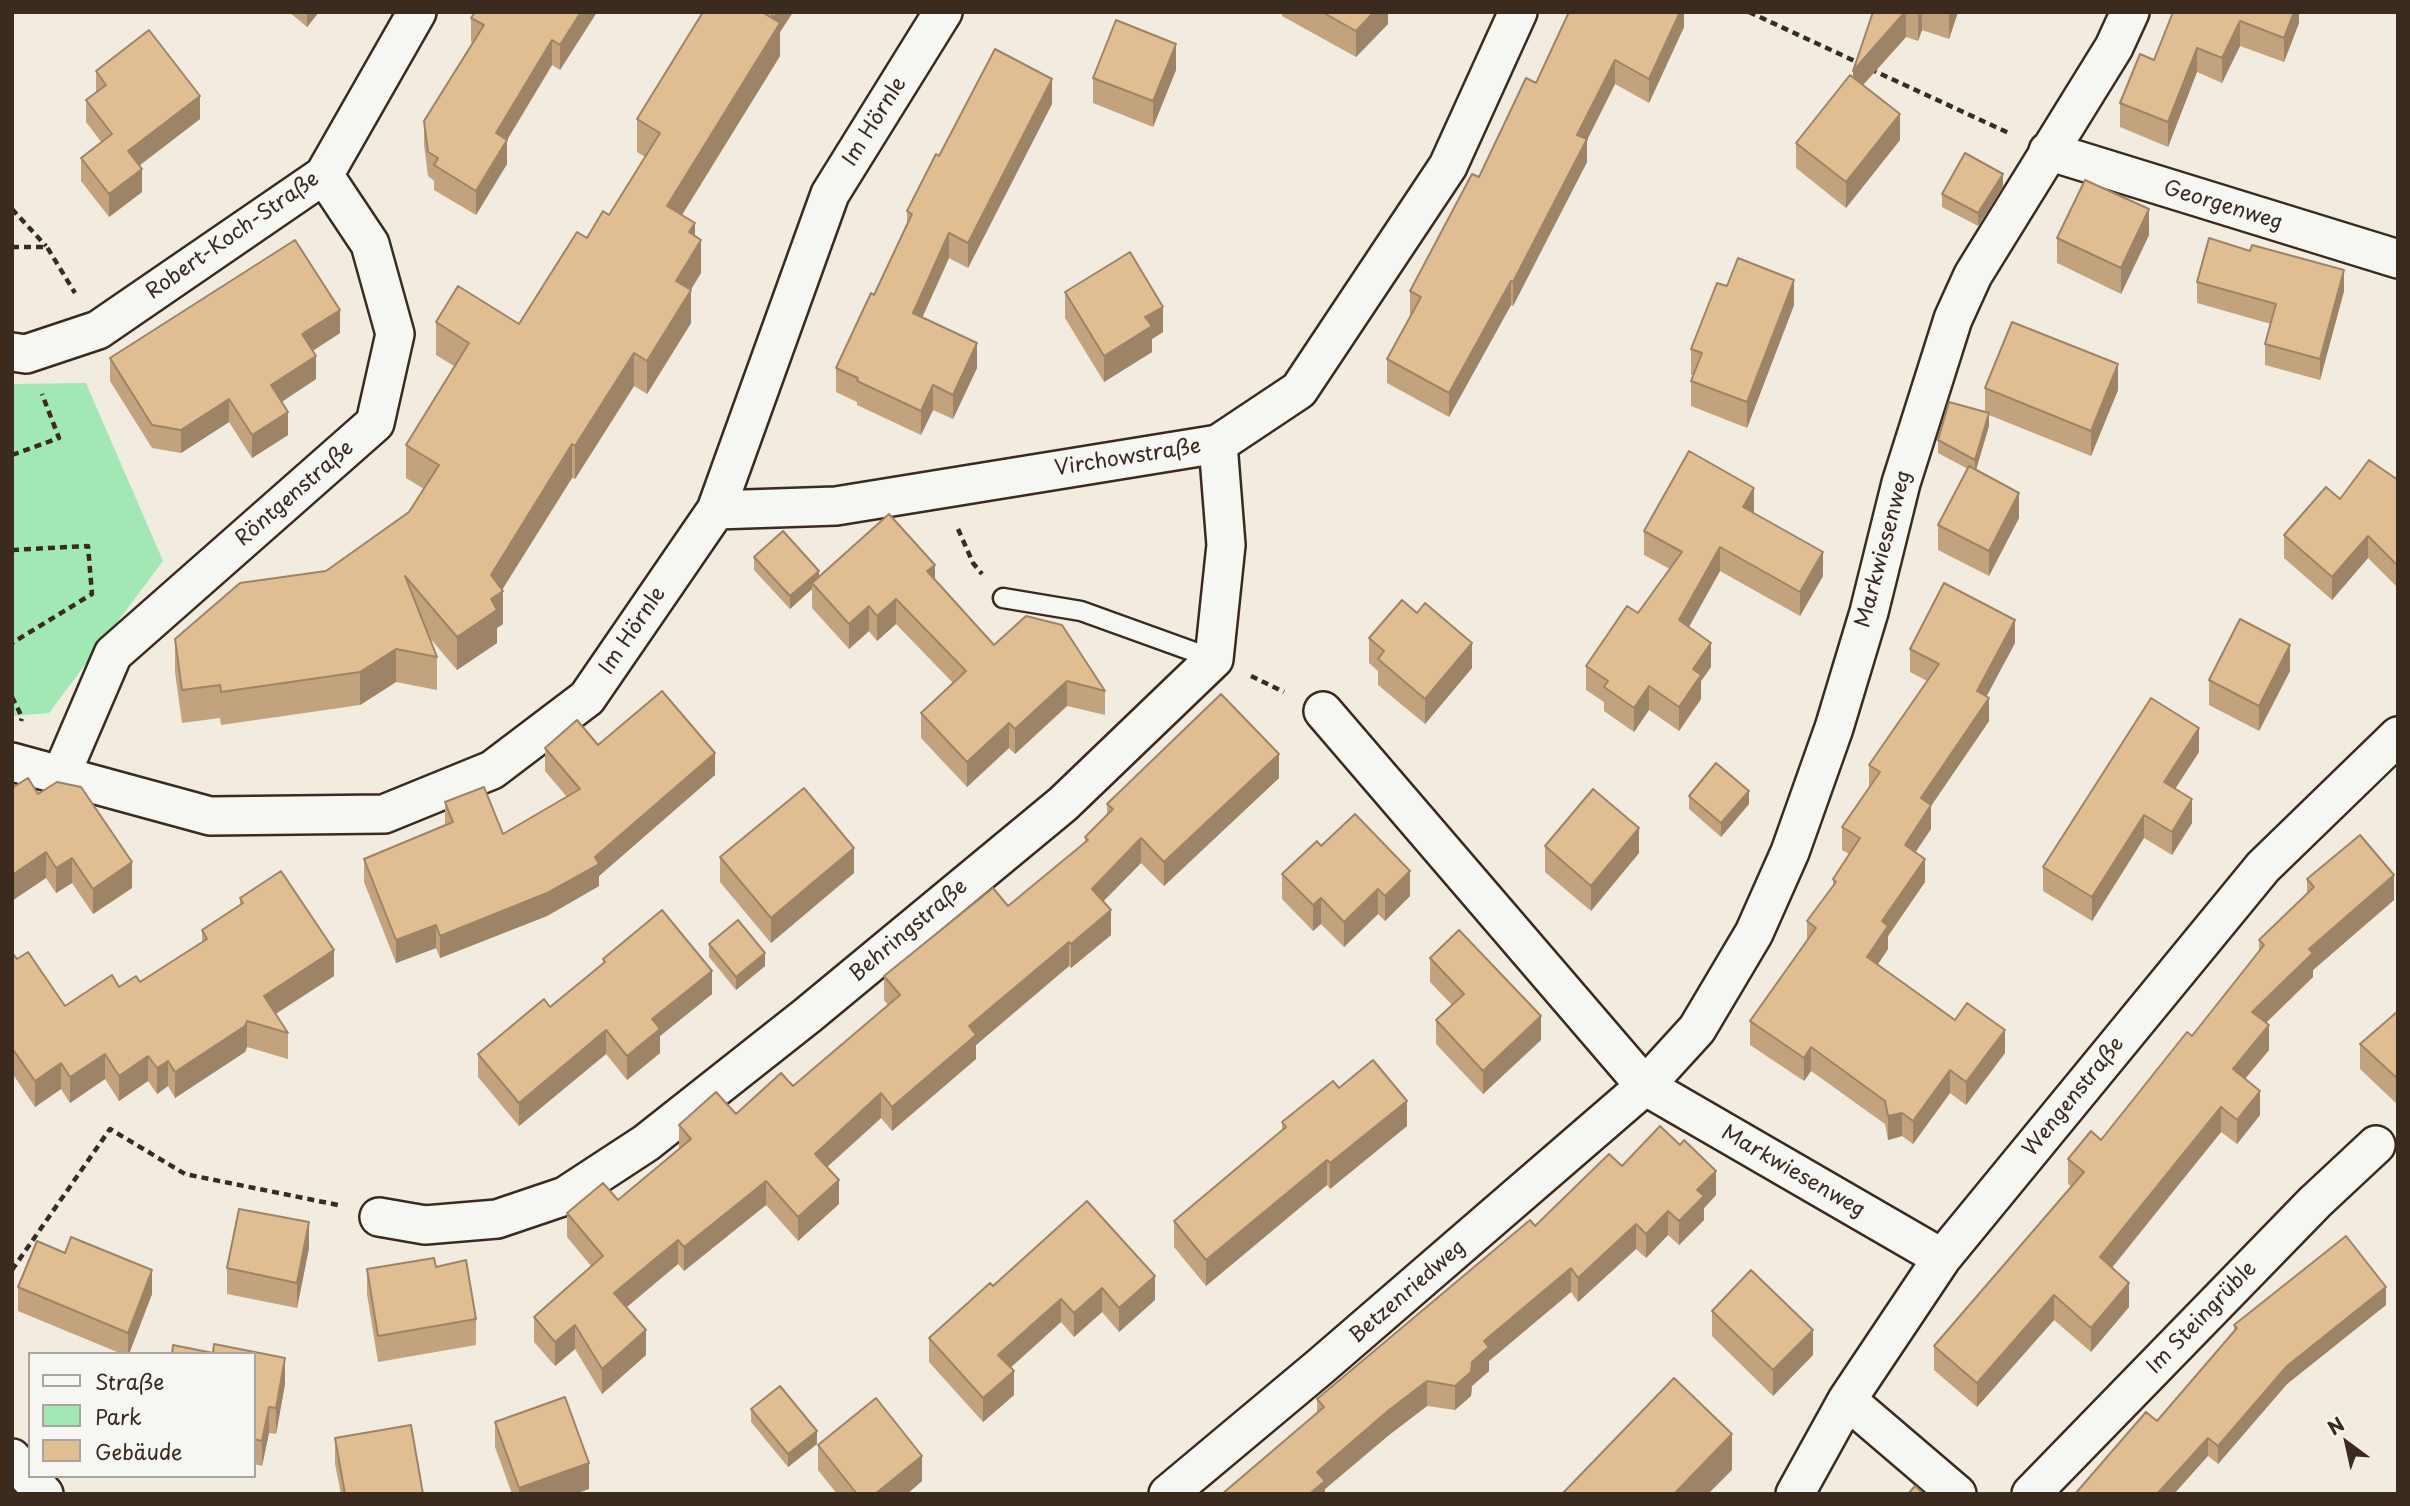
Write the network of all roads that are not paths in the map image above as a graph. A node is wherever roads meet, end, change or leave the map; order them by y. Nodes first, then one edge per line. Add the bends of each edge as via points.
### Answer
1 (417, 12) edge
2 (943, 12) edge
3 (1518, 12) edge
4 (2130, 12) edge
5 (2049, 151) junction
6 (324, 175) junction
7 (2398, 259) edge
8 (19, 353) edge
9 (1218, 444) junction
10 (716, 510) junction
11 (1003, 598) road end
12 (1214, 659) junction
13 (1323, 711) road end
14 (2398, 736) edge
15 (12, 762) edge
16 (61, 775) junction
17 (1645, 1086) junction
18 (2376, 1145) dead end
19 (379, 1217) road end
20 (1942, 1258) junction
21 (1847, 1400) junction
22 (12, 1458) edge
23 (28, 1476) edge
24 (30, 1478) edge
25 (44, 1494) edge
26 (1168, 1494) edge
27 (1795, 1494) edge
28 (1957, 1494) edge
29 (2031, 1494) edge

1 - 6 street, Robert-Koch-Straße
2 - 10 street, Im Hörnle via 830,194
3 - 9 street, Virchowstraße via 1448,166 1299,390
4 - 5 street, Markwiesenweg via 2114,47
5 - 7 street, Georgenweg
5 - 17 street, Markwiesenweg via 1973,275 1953,318 1901,483 1835,728 1790,852 1754,933 1697,1029
6 - 8 street, Robert-Koch-Straße via 98,330
6 - 16 street, Röntgenstraße via 370,244 395,334 375,423 113,654
9 - 10 street, Virchowstraße via 836,506
9 - 12 street via 1226,545
10 - 16 street, Im Hörnle via 587,698 492,770 384,814 210,816
11 - 12 lane via 1081,611
12 - 19 street, Behringstraße via 1063,804 646,1143 565,1196 497,1219 425,1225
13 - 17 street, Markwiesenweg
14 - 20 street, Wengenstraße via 2263,867
15 - 16 street, Im Hörnle
17 - 20 street, Markwiesenweg
17 - 26 street, Betzenriedweg
18 - 29 street, Im Steingrüble
20 - 21 street, Wengenstraße
21 - 27 street, Wengenstraße
21 - 28 street
22 - 23 street
24 - 25 street

